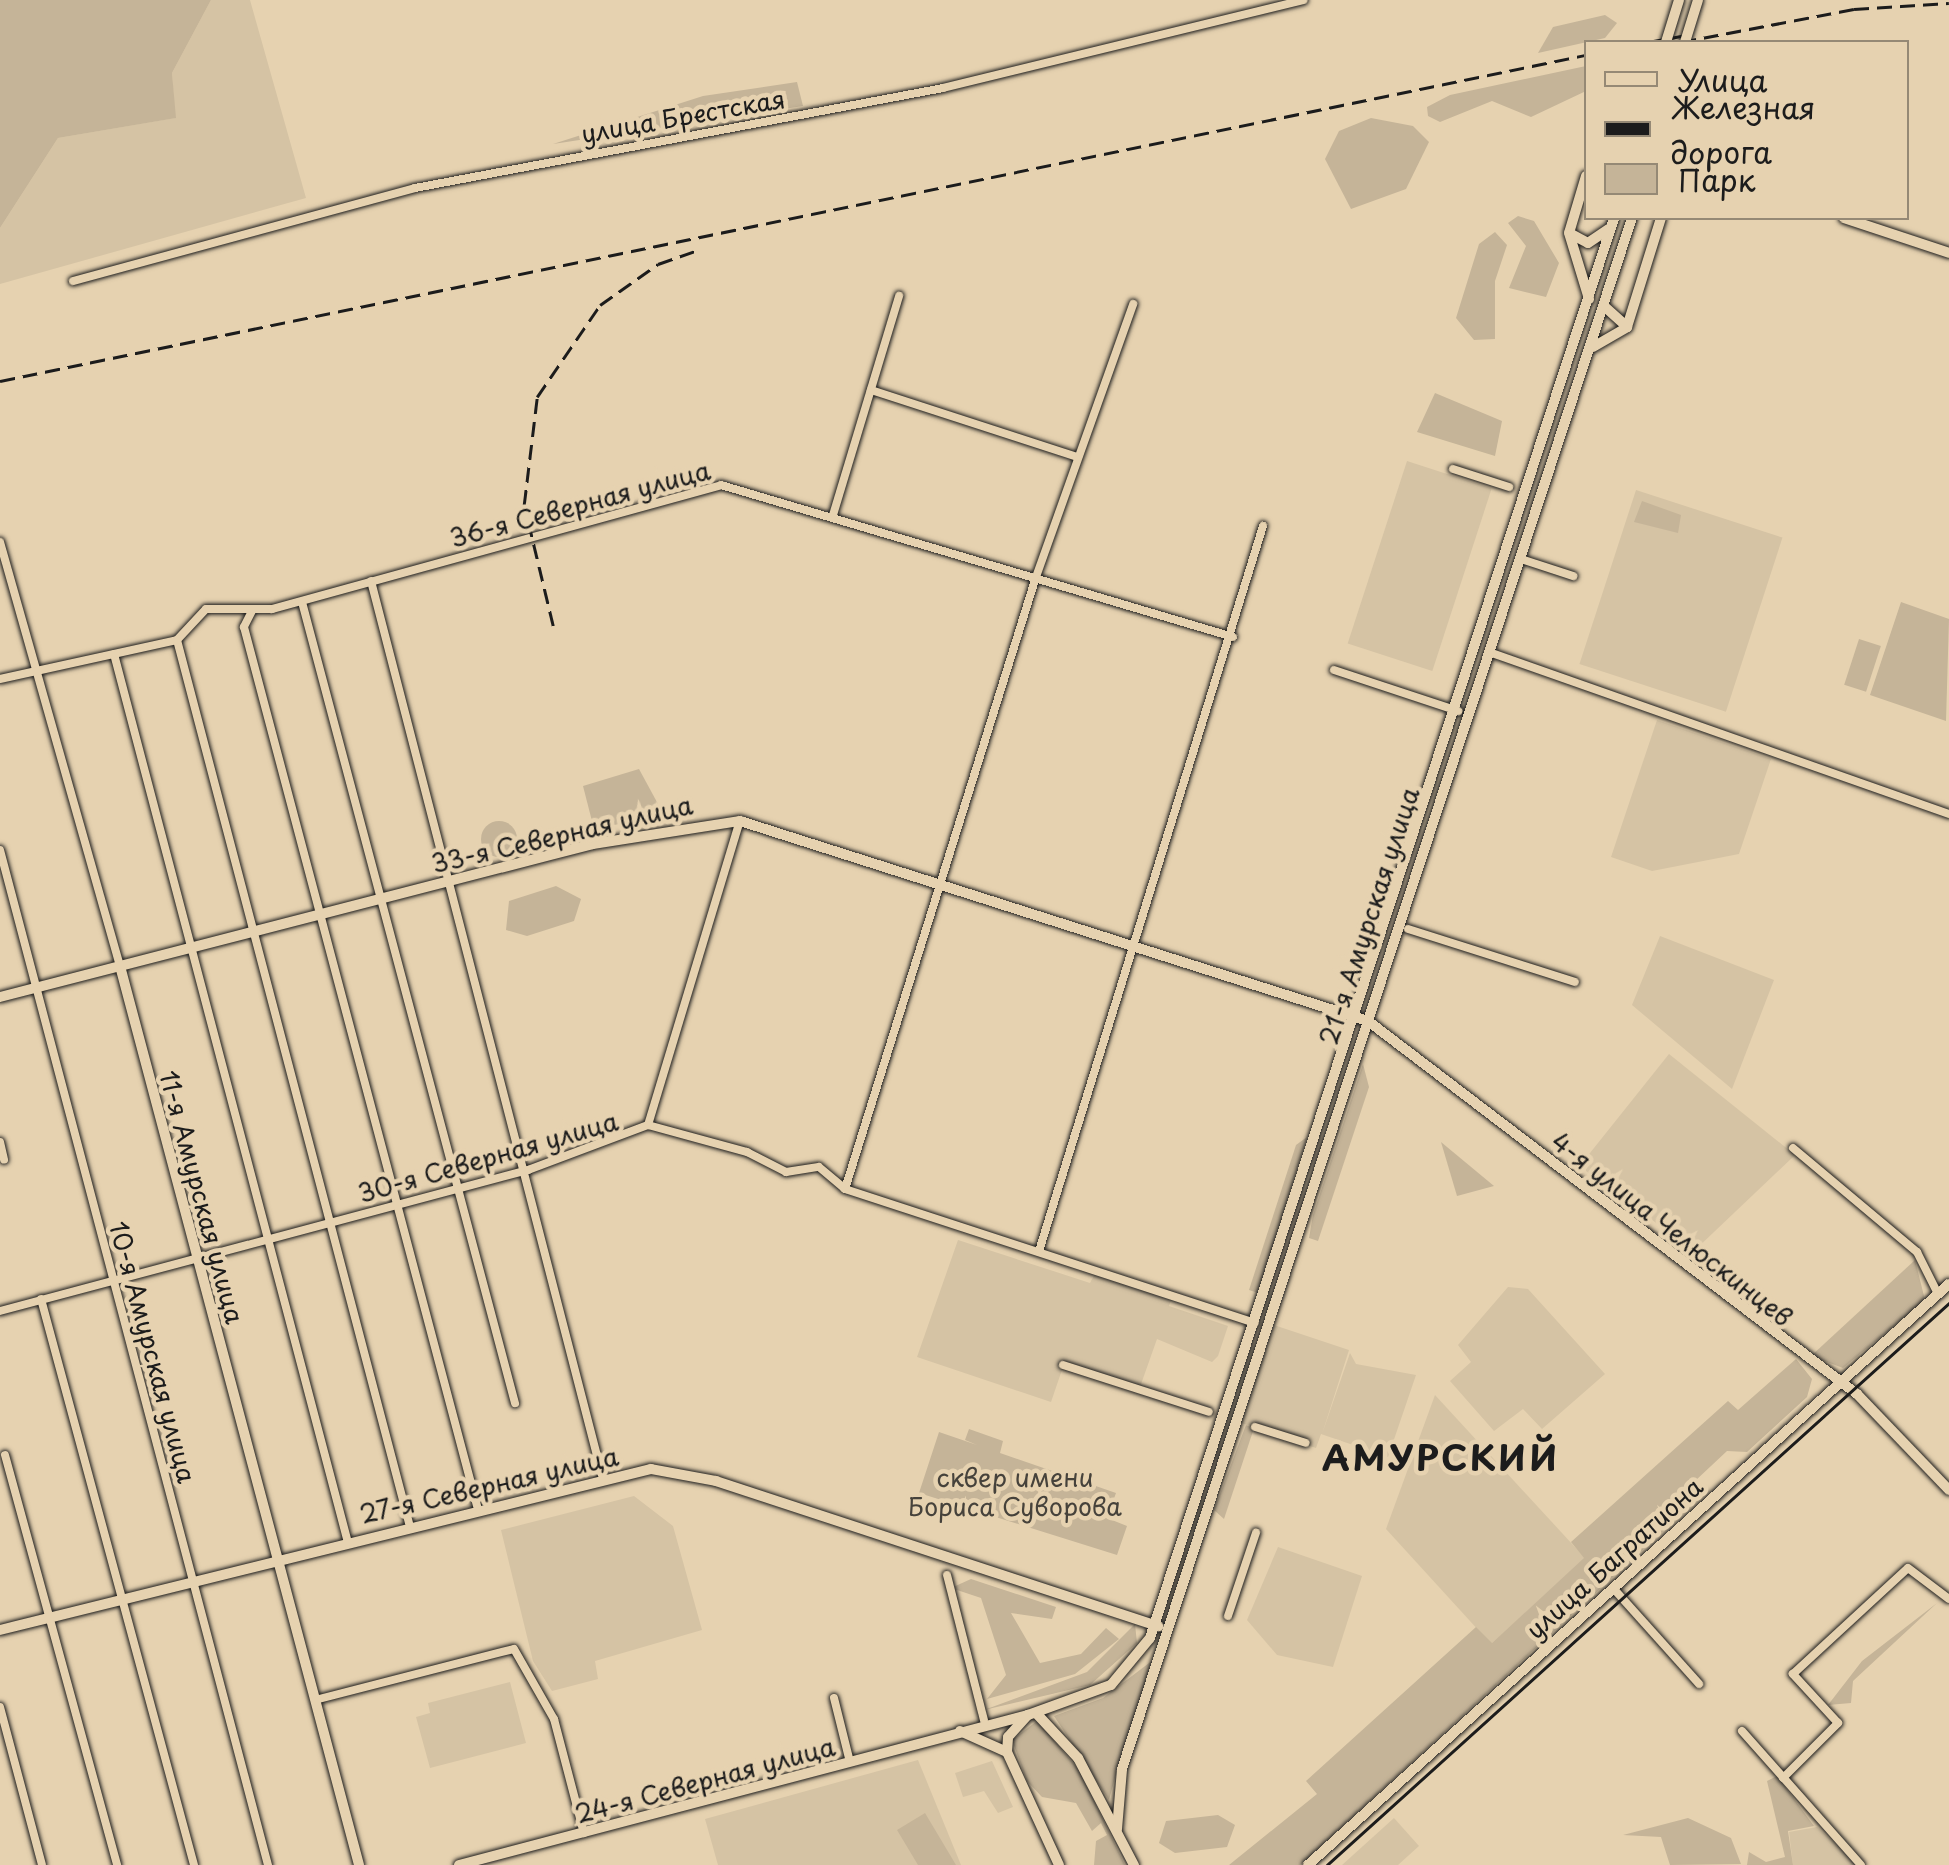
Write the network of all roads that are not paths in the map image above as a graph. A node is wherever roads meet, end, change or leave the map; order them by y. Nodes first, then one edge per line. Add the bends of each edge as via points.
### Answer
1 (1303, 0) edge
2 (1679, 0) edge
3 (1698, 0) edge
4 (1667, 40) edge
5 (1685, 40) edge
6 (1584, 182) edge
7 (1631, 220) edge
8 (1660, 220) edge
9 (1850, 220) edge
10 (1614, 221) edge
11 (1569, 228) junction
12 (1949, 253) edge
13 (72, 281) dead end
14 (899, 296) dead end
15 (1133, 304) dead end
16 (1605, 307) junction
17 (1588, 312) junction
18 (1627, 326) junction
19 (1592, 348) junction
20 (871, 390) junction
21 (1077, 457) junction
22 (1453, 468) dead end
23 (1509, 488) dead end
24 (834, 515) junction
25 (1263, 526) dead end
26 (0, 542) edge
27 (1524, 560) junction
28 (1573, 576) dead end
29 (1036, 577) junction
30 (371, 581) junction
31 (302, 602) junction
32 (252, 611) junction
33 (1233, 637) junction
34 (177, 640) junction
35 (1479, 649) junction
36 (114, 654) junction
37 (1492, 654) junction
38 (1334, 670) dead end
39 (36, 671) junction
40 (0, 679) edge
41 (1458, 711) junction
42 (1949, 814) edge
43 (740, 821) junction
44 (0, 850) edge
45 (450, 880) junction
46 (939, 883) junction
47 (382, 898) junction
48 (317, 914) junction
49 (1388, 923) junction
50 (1404, 928) junction
51 (252, 931) junction
52 (1134, 945) junction
53 (190, 948) junction
54 (120, 966) junction
55 (1575, 982) dead end
56 (37, 987) junction
57 (0, 997) edge
58 (1356, 1017) junction
59 (1368, 1021) junction
60 (648, 1126) junction
61 (0, 1142) edge
62 (1794, 1148) dead end
63 (4, 1160) dead end
64 (528, 1170) junction
65 (459, 1189) junction
66 (845, 1189) junction
67 (395, 1206) junction
68 (332, 1222) junction
69 (268, 1238) junction
70 (1039, 1251) junction
71 (197, 1256) junction
72 (115, 1279) junction
73 (1949, 1284) edge
74 (1938, 1294) junction
75 (41, 1298) junction
76 (0, 1311) edge
77 (1256, 1324) junction
78 (1063, 1365) dead end
79 (1835, 1383) junction
80 (514, 1403) dead end
81 (1210, 1412) dead end
82 (1255, 1427) dead end
83 (1306, 1443) dead end
84 (6, 1454) dead end
85 (602, 1475) junction
86 (1949, 1490) edge
87 (476, 1506) junction
88 (410, 1524) junction
89 (1256, 1533) dead end
90 (347, 1539) junction
91 (278, 1558) junction
92 (947, 1576) dead end
93 (192, 1580) junction
94 (1612, 1586) junction
95 (124, 1597) junction
96 (1949, 1599) edge
97 (1228, 1616) dead end
98 (50, 1617) junction
99 (1154, 1626) junction
100 (0, 1630) edge
101 (1169, 1630) junction
102 (1699, 1684) dead end
103 (834, 1698) dead end
104 (315, 1700) junction
105 (0, 1708) edge
106 (1032, 1714) junction
107 (984, 1720) junction
108 (1742, 1731) dead end
109 (960, 1732) junction
110 (1007, 1752) junction
111 (850, 1762) junction
112 (1783, 1778) junction
113 (1117, 1829) junction
114 (584, 1833) junction
115 (42, 1865) edge
116 (117, 1865) edge
117 (194, 1865) edge
118 (268, 1865) edge
119 (360, 1865) edge
120 (460, 1865) edge
121 (1059, 1865) edge
122 (1134, 1865) edge
123 (1308, 1865) edge
124 (1861, 1865) edge

1 - 13 street, улица Брестская via 943,88 432,184
2 - 4 main road, bridge
3 - 5 main road, bridge
6 - 11 main road
7 - 16 main road, 21-я Амурская улица
8 - 18 main road
9 - 12 main road
10 - 11 main road via 1588,244
10 - 17 main road, 21-я Амурская улица
11 - 17 main road
14 - 20 street
15 - 21 street
16 - 18 main road
16 - 19 main road, 21-я Амурская улица
17 - 35 main road, 21-я Амурская улица
18 - 19 main road
19 - 27 main road, 21-я Амурская улица
20 - 21 street
20 - 24 street
21 - 29 street
22 - 23 street
24 - 29 street, 36-я Северная улица
24 - 30 street, 36-я Северная улица via 721,485
25 - 33 street
26 - 39 street, 11-я Амурская улица
27 - 28 street
27 - 37 main road, 21-я Амурская улица
29 - 33 street, 36-я Северная улица
29 - 46 street
30 - 31 street, 36-я Северная улица
30 - 45 street
31 - 32 street, 36-я Северная улица
31 - 47 street
32 - 34 street, 36-я Северная улица via 206,608
32 - 48 street via 244,627
33 - 52 street
34 - 36 street, 36-я Северная улица
34 - 51 street
35 - 37 main road
35 - 41 main road, 21-я Амурская улица
36 - 39 street, 36-я Северная улица
36 - 53 street
37 - 42 street
37 - 50 main road, 21-я Амурская улица
38 - 41 street
39 - 40 street, 36-я Северная улица
39 - 54 street, 11-я Амурская улица
41 - 49 main road, 21-я Амурская улица
43 - 45 main road, 33-я Северная улица via 675,824
43 - 46 main road, 33-я Северная улица
43 - 60 street
44 - 56 street, 10-я Амурская улица
45 - 47 main road, 33-я Северная улица
45 - 64 street
46 - 52 main road, 33-я Северная улица
46 - 66 street
47 - 48 main road, 33-я Северная улица
47 - 65 street
48 - 51 main road, 33-я Северная улица
48 - 67 street
49 - 50 main road
49 - 58 main road, 21-я Амурская улица
50 - 55 street
50 - 59 main road, 21-я Амурская улица
51 - 53 main road, 33-я Северная улица
51 - 68 street
52 - 58 main road, 33-я Северная улица
52 - 70 street
53 - 54 main road, 33-я Северная улица
53 - 69 street
54 - 56 main road, 33-я Северная улица
54 - 71 main road, 11-я Амурская улица
56 - 57 main road, 33-я Северная улица
56 - 72 street, 10-я Амурская улица
58 - 59 main road, 4-я улица Челюскинцев
58 - 77 main road, 21-я Амурская улица
59 - 79 main road, 4-я улица Челюскинцев
59 - 101 main road, 21-я Амурская улица
60 - 64 street, 30-я Северная улица
60 - 66 street, 30-я Северная улица via 747,1152 786,1172 819,1168
61 - 63 street
62 - 74 street via 1917,1252
64 - 65 street, 30-я Северная улица
64 - 85 street
65 - 67 street, 30-я Северная улица
65 - 80 street
66 - 70 street, 30-я Северная улица
67 - 68 street, 30-я Северная улица
67 - 87 street
68 - 69 street, 30-я Северная улица
68 - 88 street
69 - 71 street, 30-я Северная улица
69 - 90 street
70 - 77 street, 30-я Северная улица
71 - 72 street, 30-я Северная улица
71 - 91 main road, 11-я Амурская улица
72 - 75 street, 30-я Северная улица
72 - 93 street, 10-я Амурская улица
73 - 74 main road, улица Багратиона
74 - 79 main road, улица Багратиона
75 - 76 street, 30-я Северная улица
75 - 95 street
77 - 99 main road, 21-я Амурская улица
78 - 81 street
79 - 86 main road, 4-я улица Челюскинцев via 1875,1410
79 - 94 main road, улица Багратиона
82 - 83 street
84 - 98 street
85 - 87 main road, 27-я Северная улица
85 - 99 main road, 27-я Северная улица via 694,1475
87 - 88 main road, 27-я Северная улица
88 - 90 main road, 27-я Северная улица
89 - 97 street
90 - 91 main road, 27-я Северная улица
91 - 93 main road, 27-я Северная улица
91 - 104 main road, 11-я Амурская улица
92 - 107 street
93 - 95 main road, 27-я Северная улица
93 - 118 street, 10-я Амурская улица
94 - 102 street
94 - 123 main road, улица Багратиона
95 - 98 main road, 27-я Северная улица
95 - 117 street
96 - 112 street via 1908,1568 1793,1674 1838,1723
98 - 100 main road, 27-я Северная улица
98 - 116 street
99 - 101 main road, 27-я Северная улица
99 - 106 main road, 24-я Северная улица via 1111,1685
101 - 113 main road, 21-я Амурская улица via 1118,1781
103 - 111 street
104 - 114 street via 514,1649 554,1719
104 - 119 main road, 11-я Амурская улица
105 - 115 street
106 - 107 main road, 24-я Северная улица
106 - 110 main road via 1010,1732
106 - 113 main road via 1062,1735
107 - 109 main road, 24-я Северная улица
108 - 112 street
109 - 110 main road
109 - 111 main road, 24-я Северная улица
110 - 121 main road
111 - 114 main road, 24-я Северная улица
112 - 124 street
113 - 122 main road
114 - 120 main road, 24-я Северная улица

